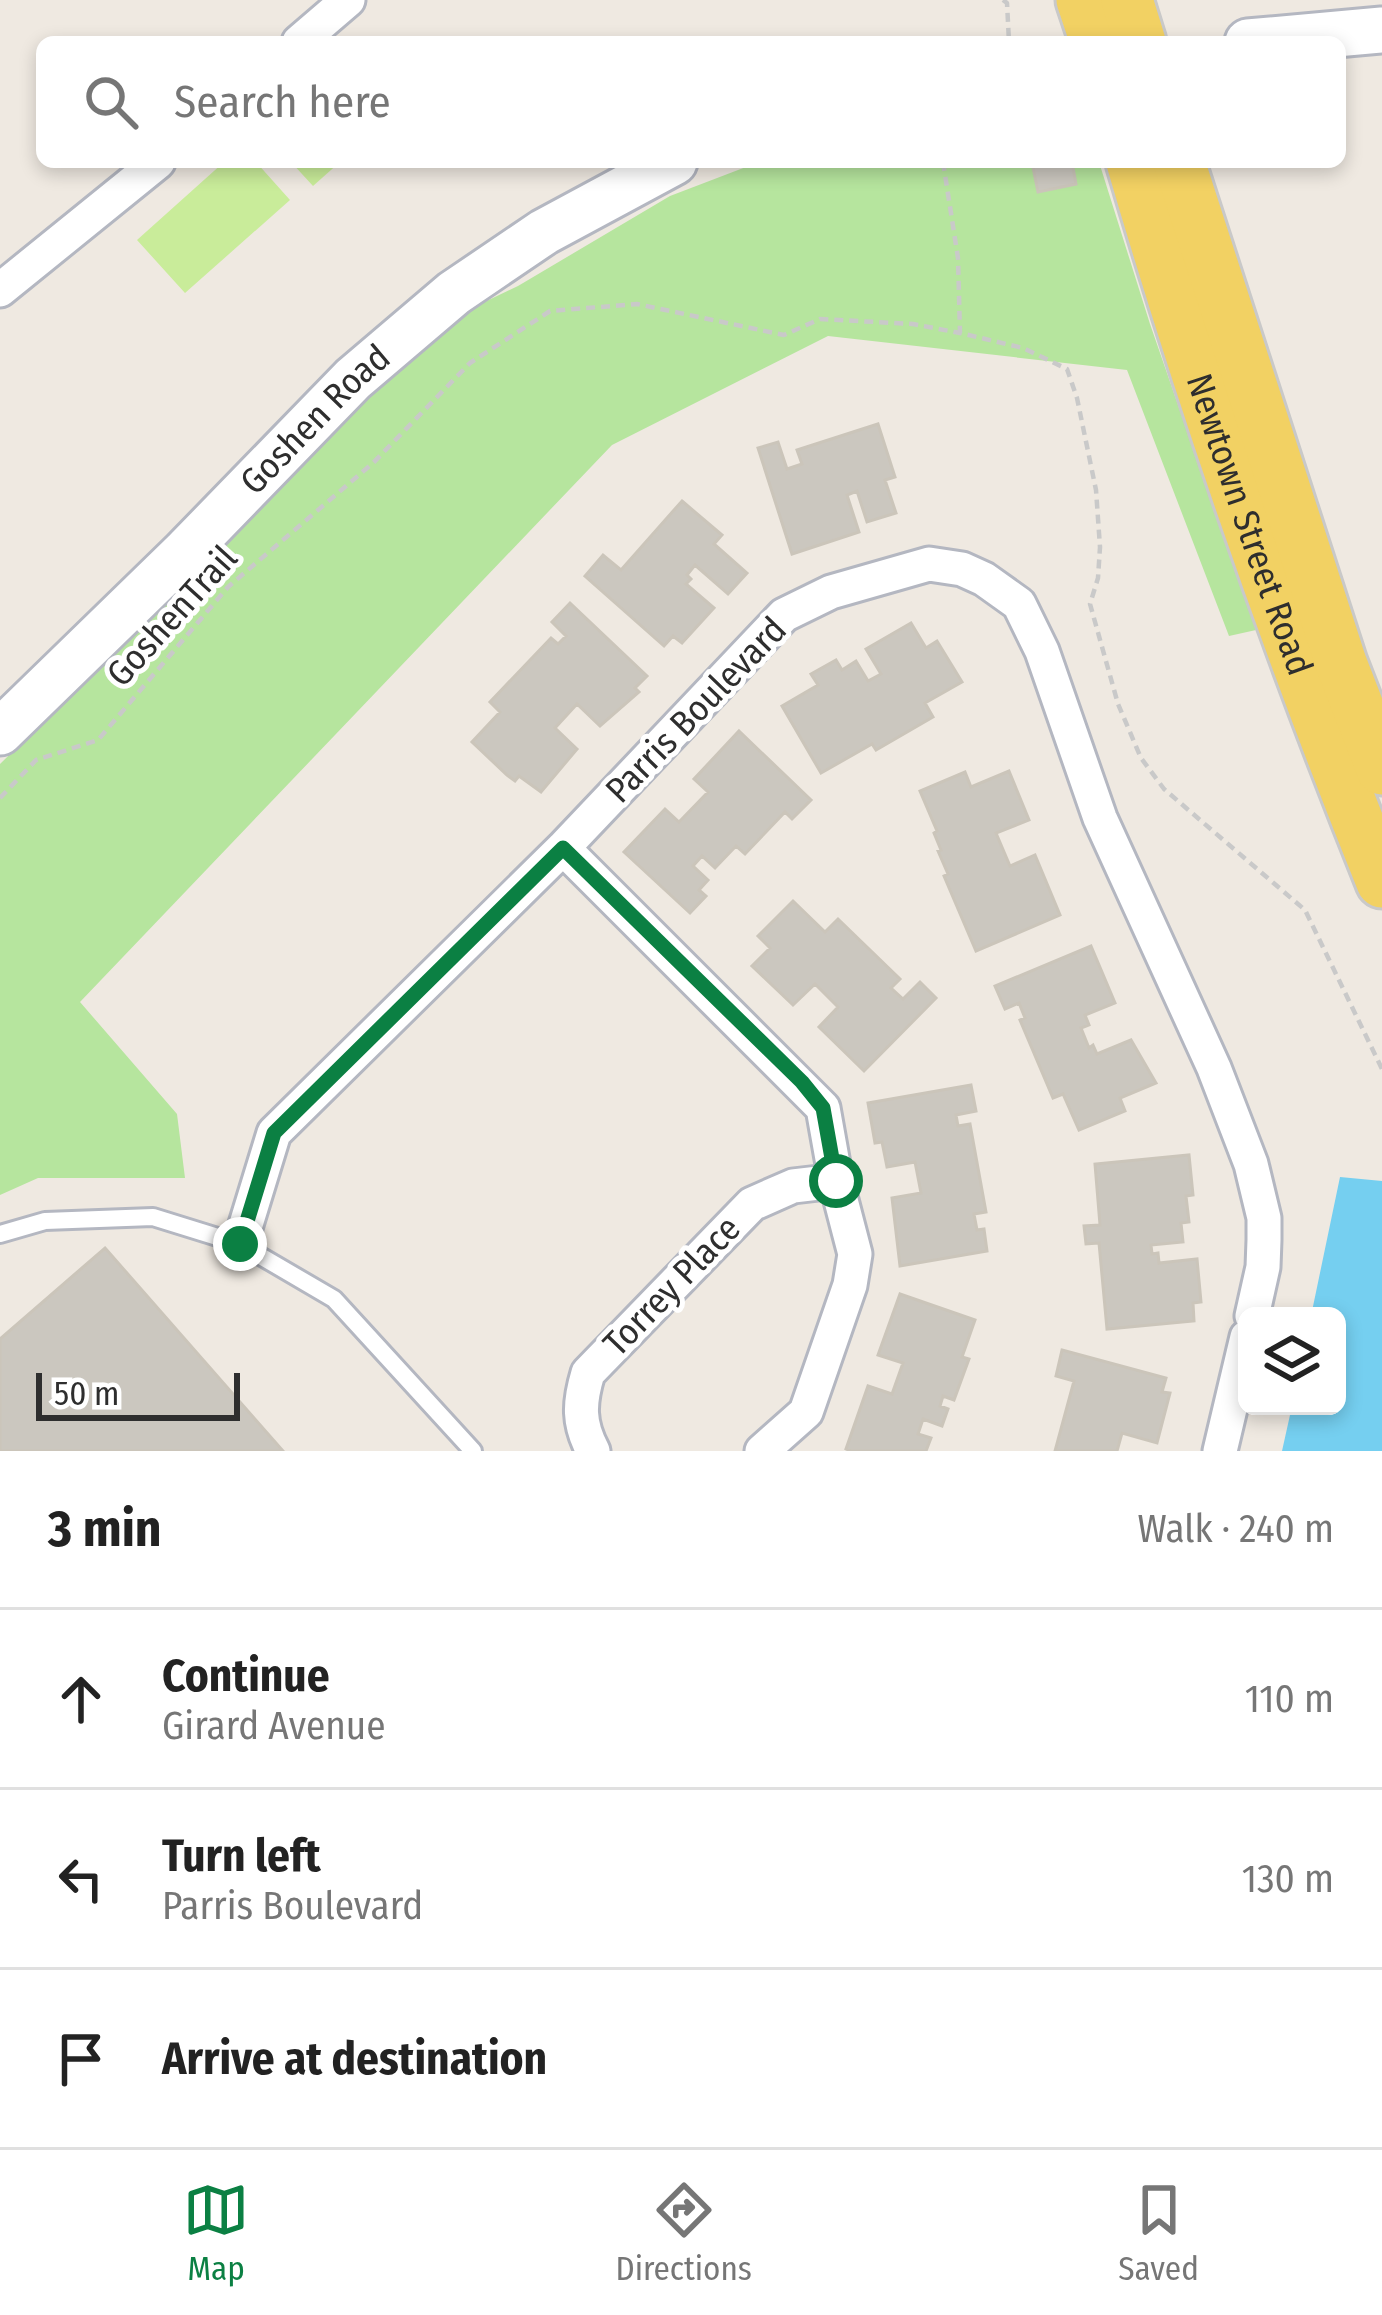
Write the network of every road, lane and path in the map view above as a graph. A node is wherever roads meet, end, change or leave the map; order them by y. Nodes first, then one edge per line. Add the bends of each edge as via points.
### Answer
1 (348, 0) edge
2 (1003, 0) edge
3 (1082, 0) edge
4 (1127, 0) edge
5 (1382, 30) edge
6 (306, 36) edge
7 (1009, 36) edge
8 (1094, 36) edge
9 (1138, 36) edge
10 (1315, 36) edge
11 (151, 168) edge
12 (663, 168) edge
13 (944, 168) edge
14 (1134, 168) edge
15 (1181, 168) edge
16 (0, 290) edge
17 (960, 333) junction
18 (0, 733) edge
19 (1382, 769) edge
20 (0, 798) edge
21 (563, 848) junction
22 (1382, 882) edge
23 (1382, 1069) edge
24 (836, 1181) junction
25 (0, 1234) edge
26 (240, 1244) junction
27 (1254, 1307) edge
28 (1238, 1375) edge
29 (473, 1451) edge
30 (593, 1451) edge
31 (762, 1451) edge
32 (1220, 1451) edge

1 - 6 street
2 - 7 path
3 - 8 main road
4 - 9 main road
5 - 10 main road
11 - 16 street
12 - 18 main road, Goshen Road via 544,232 454,293 353,379
13 - 17 path
14 - 22 main road, Newtown Street Road via 1248,522
15 - 19 main road, Newtown Street Road
17 - 20 path, GoshenTrail via 820,320 784,334 638,304 550,311 470,363 373,463 228,587 98,740 36,760
17 - 23 path, GoshenTrail via 1067,369 1096,490 1100,548 1090,604 1141,758 1179,802 1304,910
21 - 24 street via 802,1082 823,1108
21 - 26 street, Parris Boulevard via 274,1133
21 - 27 street, Parris Boulevard via 784,615 831,592 929,564 984,579 1019,604 1042,651 1100,818 1251,1164 1264,1218
24 - 30 street, Torrey Place via 793,1186 752,1204 588,1373 580,1415
24 - 31 street via 855,1254 846,1300 806,1412
25 - 26 lane via 45,1221 153,1217
26 - 29 lane via 334,1299
28 - 32 street

